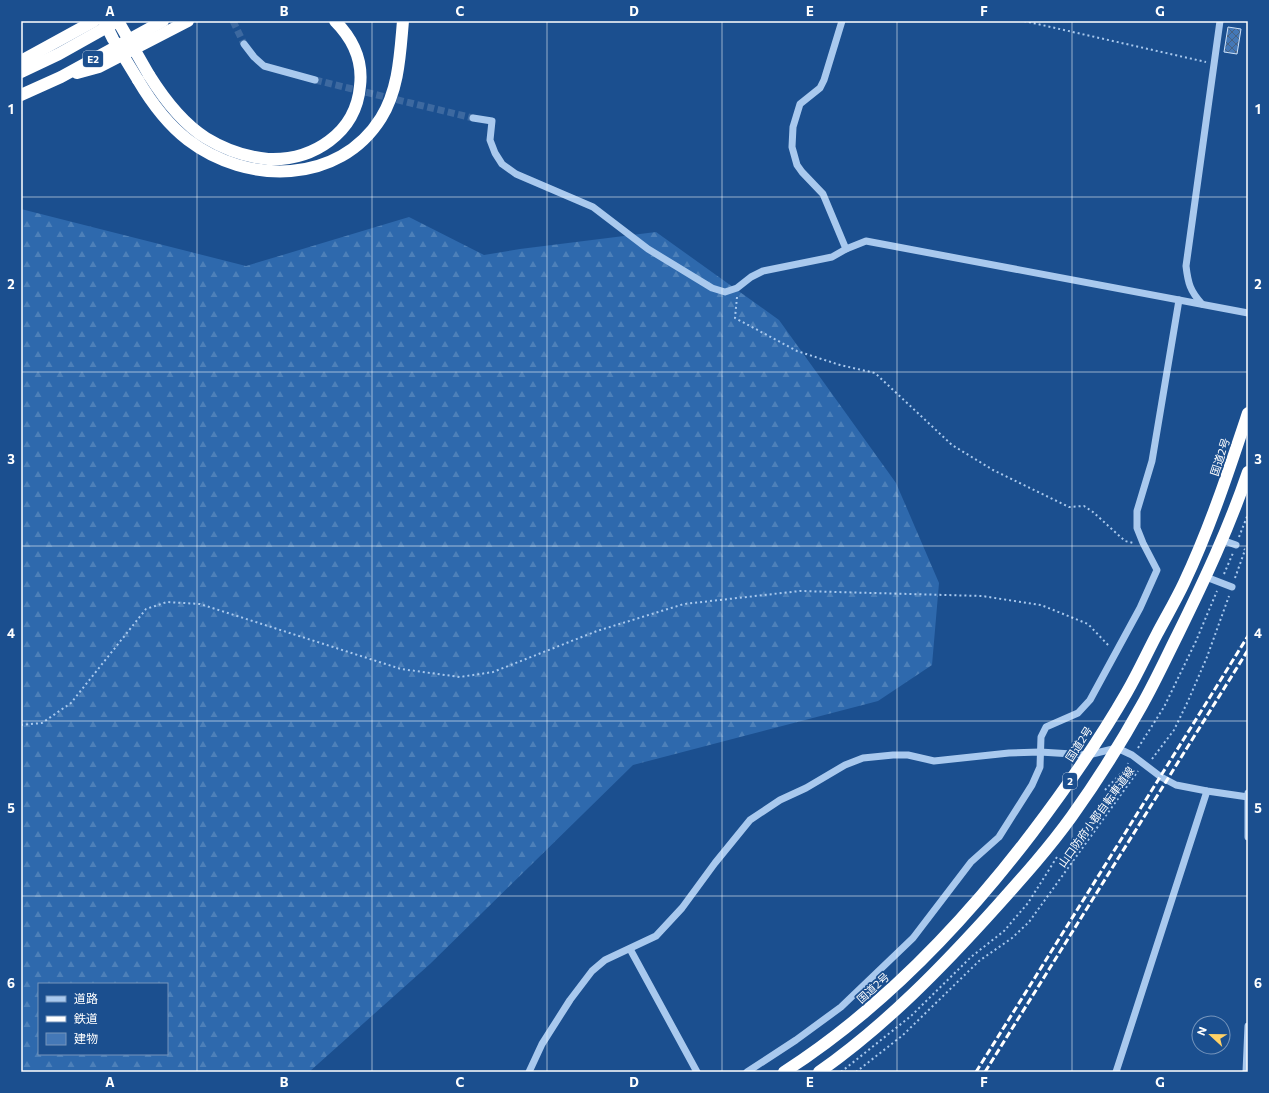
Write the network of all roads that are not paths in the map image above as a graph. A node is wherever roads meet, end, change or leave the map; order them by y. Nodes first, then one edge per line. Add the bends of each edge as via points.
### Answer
1 (94, 21) edge
2 (104, 21) edge
3 (118, 21) edge
4 (163, 21) edge
5 (188, 21) edge
6 (335, 21) edge
7 (403, 21) edge
8 (842, 21) edge
9 (1220, 21) edge
10 (244, 44) tunnel mouth
11 (21, 61) edge
12 (21, 72) edge
13 (61, 77) junction
14 (315, 80) tunnel mouth
15 (21, 95) edge
16 (473, 118) tunnel mouth
17 (846, 249) junction
18 (1179, 300) junction
19 (1202, 304) junction
20 (1248, 313) edge
21 (1248, 413) edge
22 (1248, 472) edge
23 (1222, 540) junction
24 (1236, 545) road end
25 (1206, 577) junction
26 (1232, 587) road end
27 (1116, 748) junction
28 (1040, 752) junction
29 (1088, 755) junction
30 (1207, 791) junction
31 (1248, 793) edge
32 (1248, 797) edge
33 (1248, 836) edge
34 (630, 949) junction
35 (1248, 1026) edge
36 (529, 1072) edge
37 (697, 1072) edge
38 (747, 1072) edge
39 (784, 1072) edge
40 (819, 1072) edge
41 (1116, 1072) edge
42 (1246, 1072) edge

1 - 11 highway
2 - 7 highway, bridge via 148,97 188,140 238,166 276,172 310,168 332,162 367,137 381,118 394,88
3 - 6 highway, bridge via 149,75 182,118 216,143 240,153 262,158 302,155 324,146 346,126 353,115 358,102 361,77 357,53 348,36
3 - 12 highway, E2
4 - 13 highway, E2
5 - 13 highway via 99,67
8 - 17 street via 820,88 800,104 793,127 792,147 802,172 823,194
9 - 19 street via 1186,266 1188,284
10 - 14 street via 254,58 264,66
13 - 15 highway, E2
16 - 17 street via 492,121 490,140 495,153 502,164 516,174 592,206 648,248 712,288 725,292 737,288 763,271 832,257
17 - 18 street via 866,240
18 - 19 street
18 - 28 street via 1152,461 1137,510 1137,528 1157,570 1140,608 1090,700 1078,713 1046,727 1041,737
19 - 20 street
21 - 29 highway, 国道2号 / 2 via 1219,501 1184,582 1127,692
22 - 23 highway, 2
23 - 24 street
23 - 25 highway, 2
25 - 26 street
25 - 27 highway, 2 via 1142,704
27 - 29 street
27 - 30 street via 1132,755 1176,785
27 - 40 highway, 2 via 1072,816 1030,869 964,943 895,1011
28 - 29 street
28 - 34 street via 934,761 908,755 893,755 863,758 845,765 780,800 750,820 682,908 656,936
28 - 38 street via 1040,767 1035,779 998,837 971,862 913,938 841,1007
29 - 39 highway, 国道2号 / 2 via 986,892 916,967 851,1024
30 - 32 street
30 - 41 street
31 - 32 street
32 - 33 street
34 - 36 street via 605,960 592,971 546,1038
34 - 37 street
35 - 42 street

